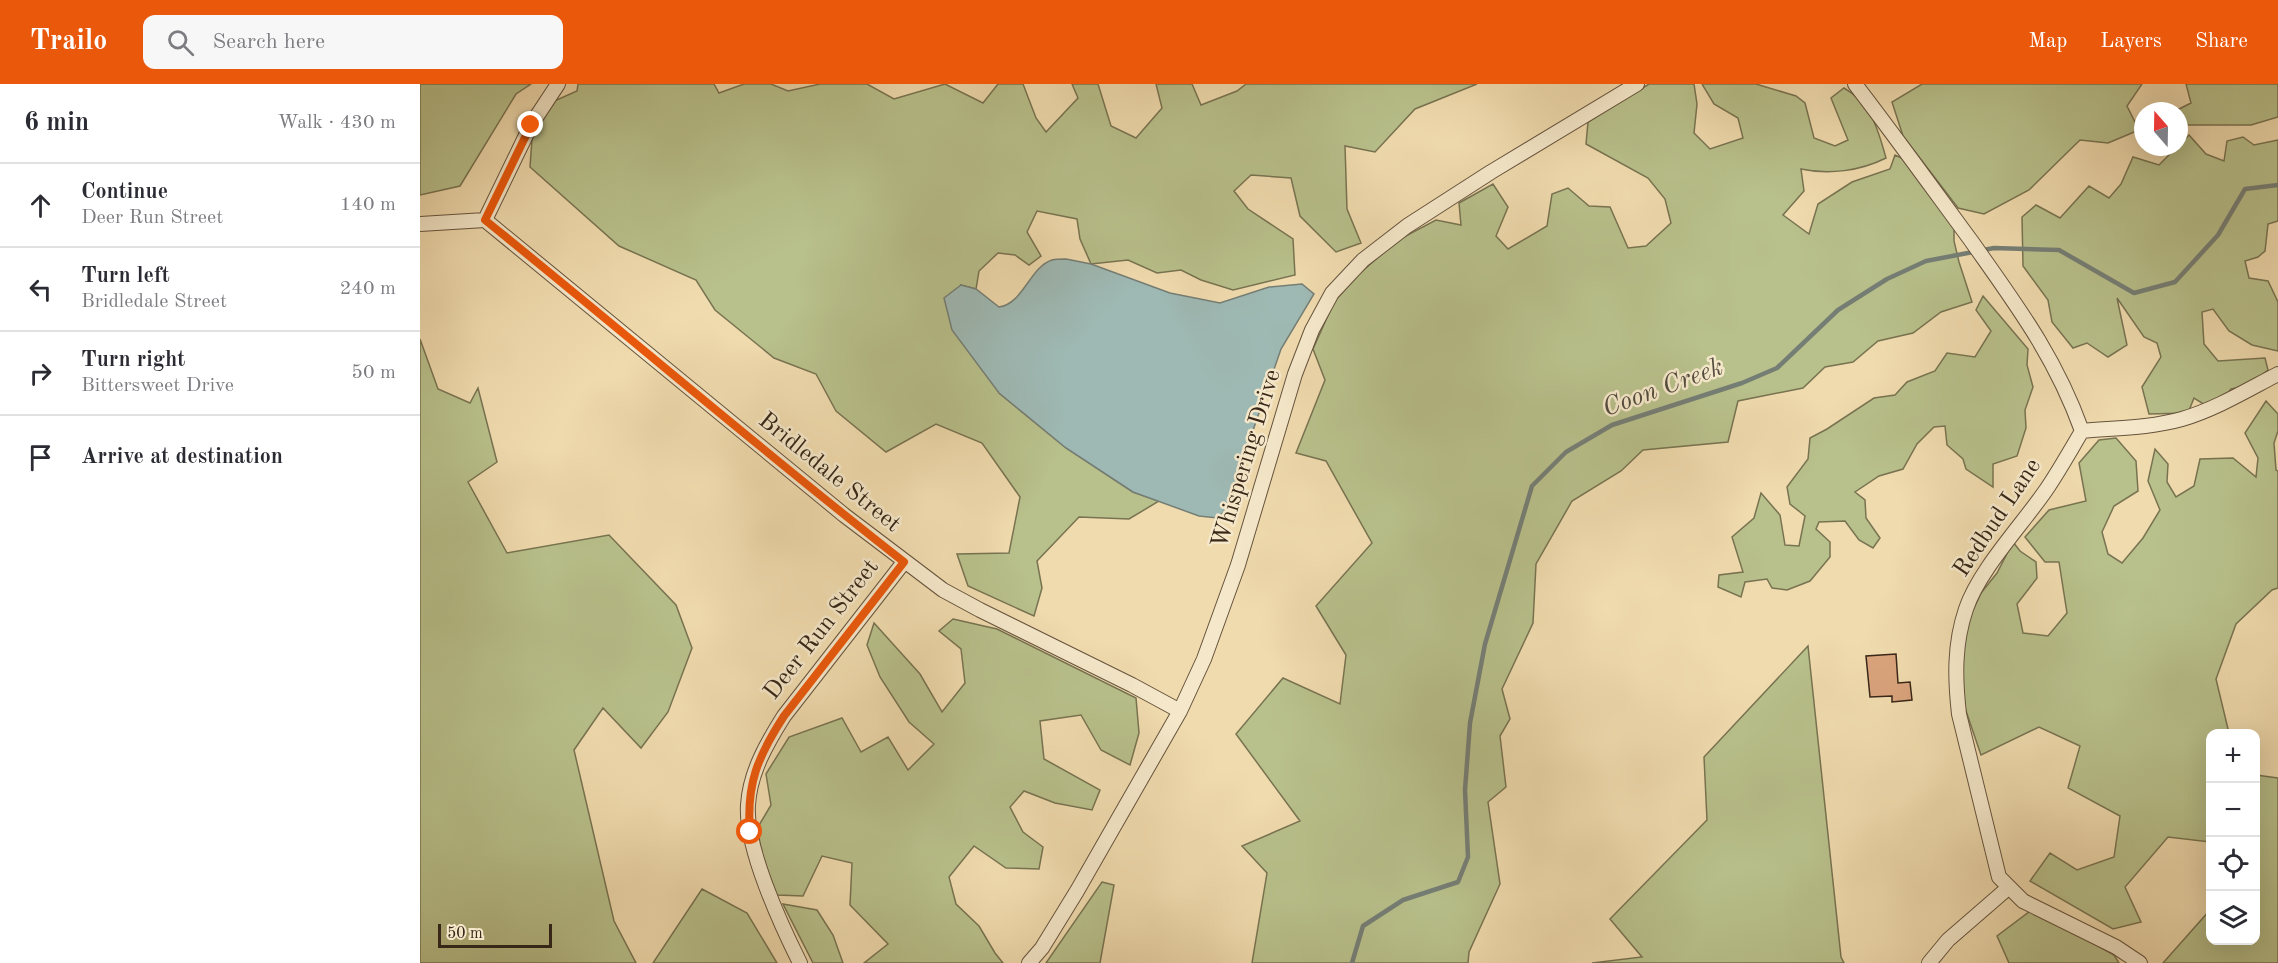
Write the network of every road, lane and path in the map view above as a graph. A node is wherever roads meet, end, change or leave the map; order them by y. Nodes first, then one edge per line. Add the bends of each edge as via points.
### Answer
1 (558, 84) edge
2 (1637, 84) edge
3 (1855, 84) edge
4 (485, 220) junction
5 (420, 224) edge
6 (2278, 374) edge
7 (2082, 431) junction
8 (904, 562) junction
9 (1180, 711) junction
10 (2008, 888) junction
11 (800, 963) edge
12 (1029, 963) edge
13 (1929, 963) edge
14 (2140, 963) edge

1 - 4 street via 531,125
2 - 9 street, Whispering Drive via 1407,226 1363,260 1332,293 1295,374 1238,565 1204,659
3 - 7 street via 2033,329 2060,376
4 - 5 street
4 - 8 street, Bridledale Street
6 - 7 street via 2184,419 2151,426
7 - 10 street, Redbud Lane via 1976,589 1967,607 1956,657 1959,714 1999,877
8 - 9 street, Bridledale Street via 980,610
8 - 11 street, Deer Run Street via 784,716 752,780 748,806 753,844
9 - 12 street, Whispering Drive via 1077,891
10 - 13 street via 1948,940
10 - 14 street, Redbud Lane via 2023,901

